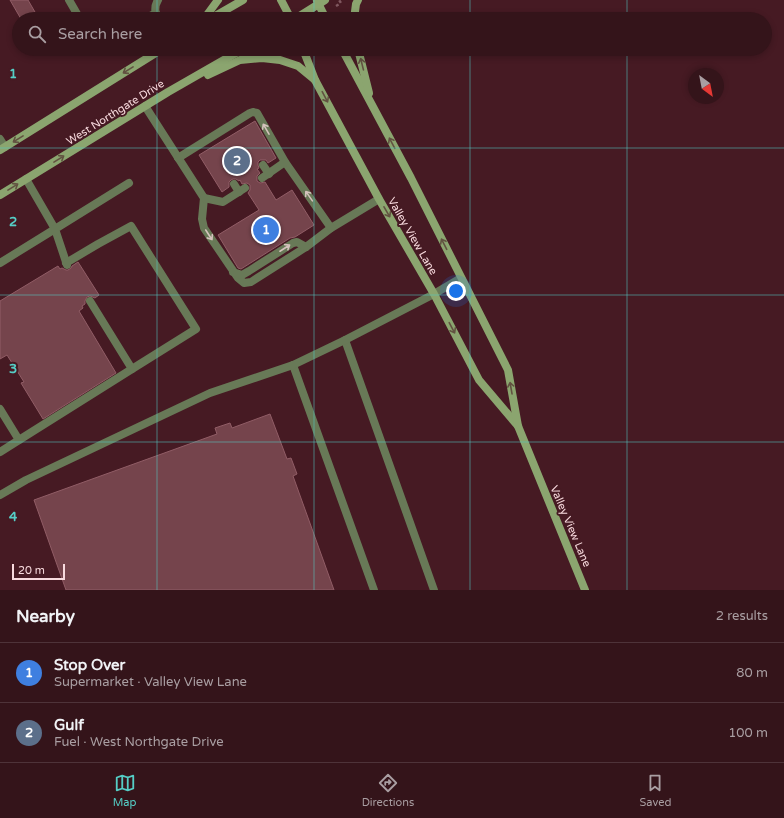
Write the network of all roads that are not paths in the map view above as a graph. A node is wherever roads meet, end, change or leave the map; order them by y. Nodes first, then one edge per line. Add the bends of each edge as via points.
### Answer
1 (69, 0) edge
2 (158, 0) edge
3 (218, 0) edge
4 (243, 0) edge
5 (281, 0) edge
6 (358, 0) edge
7 (320, 1) edge
8 (76, 12) edge
9 (156, 12) edge
10 (209, 12) edge
11 (222, 12) edge
12 (287, 12) edge
13 (305, 12) edge
14 (324, 12) edge
15 (355, 12) edge
16 (151, 56) edge
17 (231, 56) edge
18 (306, 56) edge
19 (346, 56) edge
20 (360, 56) edge
21 (316, 80) junction
22 (168, 92) junction
23 (145, 106) junction
24 (372, 106) junction
25 (235, 122) junction
26 (240, 130) dead end
27 (0, 139) edge
28 (207, 140) junction
29 (212, 147) dead end
30 (3, 149) edge
31 (178, 158) junction
32 (285, 162) junction
33 (263, 166) dead end
34 (26, 179) junction
35 (130, 183) dead end
36 (234, 184) dead end
37 (0, 196) edge
38 (204, 198) junction
39 (379, 199) junction
40 (55, 228) junction
41 (332, 228) junction
42 (0, 263) edge
43 (461, 278) junction
44 (434, 294) junction
45 (90, 301) dead end
46 (345, 340) junction
47 (293, 365) junction
48 (132, 369) junction
49 (0, 409) edge
50 (518, 426) junction
51 (19, 440) junction
52 (0, 452) edge
53 (0, 495) edge
54 (374, 590) edge
55 (434, 590) edge
56 (585, 590) edge

1 - 8 lane
2 - 9 lane
3 - 10 main road
4 - 11 main road
5 - 12 main road
6 - 15 main road
7 - 13 main road
7 - 14 main road
16 -> 30 main road
17 - 22 main road, West Northgate Drive
18 - 21 main road, Valley View Lane
19 - 24 main road, Valley View Lane
24 -> 20 main road
21 - 22 main road via 298,66 262,58 240,60
21 -> 39 main road, Valley View Lane
22 - 23 main road, West Northgate Drive
23 - 31 lane
34 -> 23 main road, West Northgate Drive
43 -> 24 main road, Valley View Lane
25 - 26 lane
25 - 28 lane
32 -> 25 lane via 257,114 250,113
27 - 30 lane
28 - 29 lane
28 - 31 lane
31 - 38 lane
32 - 33 lane via 266,176
41 -> 32 lane
37 -> 34 main road, West Northgate Drive
34 - 40 lane
35 - 40 lane
36 - 38 lane via 242,190 223,202
38 -> 41 lane via 204,228 233,272 244,282 251,282
39 - 41 lane
39 -> 44 main road, Valley View Lane
40 - 42 lane
40 - 48 lane via 67,264 131,226 196,329
43 - 44 lane
50 -> 43 main road, Valley View Lane via 508,370
44 - 46 lane
44 -> 50 main road, Valley View Lane via 480,380
45 - 48 lane
46 - 47 lane
46 - 55 lane
47 - 53 lane via 210,393 26,480
47 - 54 lane
48 - 51 lane
49 - 51 lane
50 - 56 main road, Valley View Lane
51 - 52 lane

